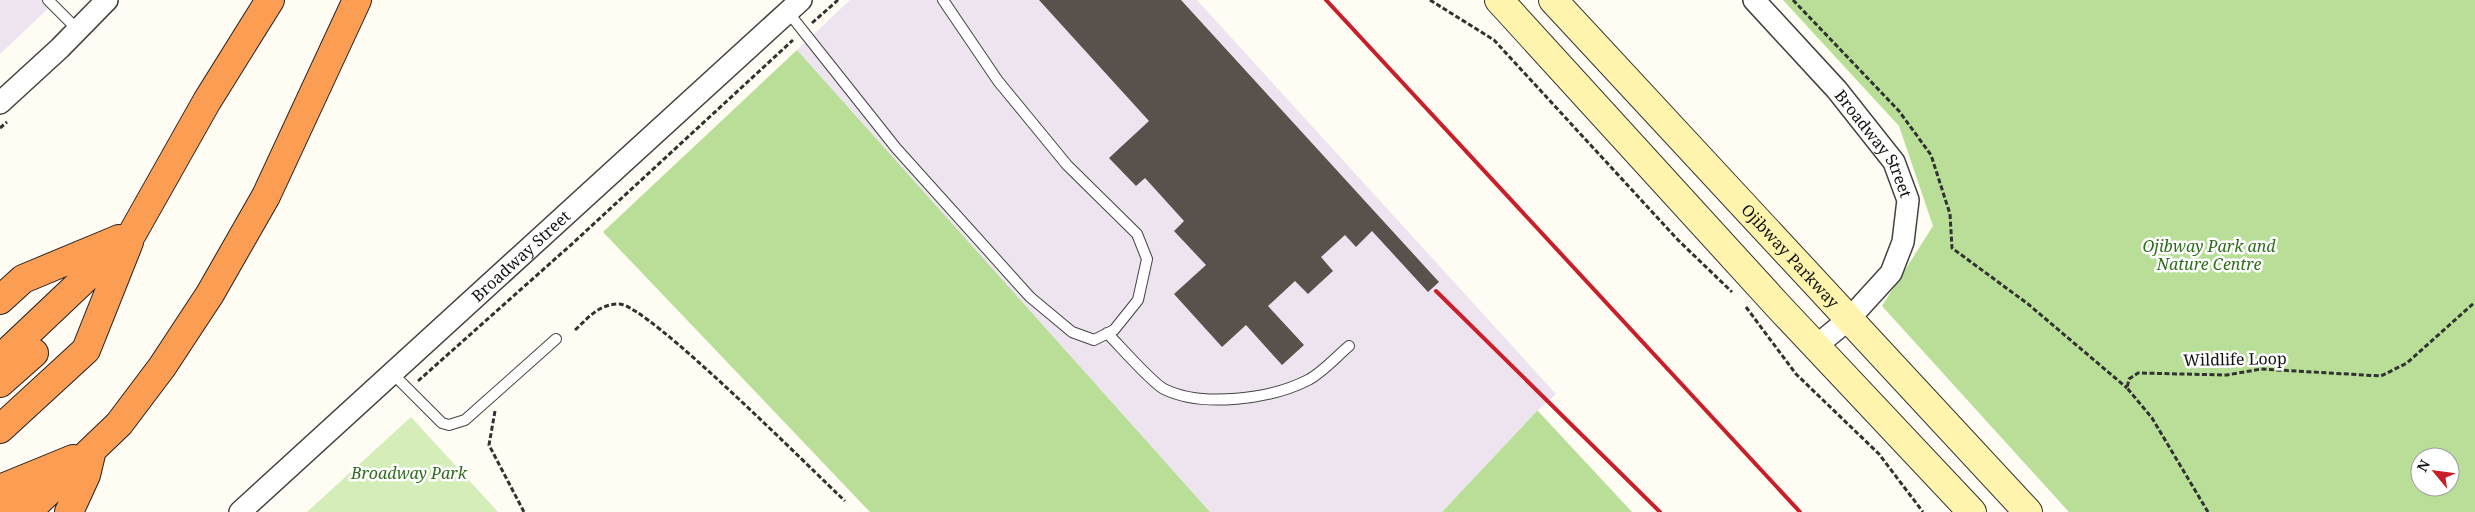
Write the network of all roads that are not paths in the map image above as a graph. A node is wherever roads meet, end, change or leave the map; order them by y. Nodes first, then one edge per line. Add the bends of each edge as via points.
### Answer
1 (48, 0) edge
2 (107, 0) edge
3 (270, 0) edge
4 (358, 0) edge
5 (943, 0) edge
6 (1499, 0) edge
7 (1553, 0) edge
8 (1754, 0) edge
9 (795, 6) edge
10 (78, 30) junction
11 (0, 103) edge
12 (132, 234) junction
13 (94, 250) junction
14 (58, 265) junction
15 (114, 279) junction
16 (0, 300) edge
17 (99, 315) junction
18 (0, 318) edge
19 (1849, 319) junction
20 (1107, 333) junction
21 (0, 336) edge
22 (556, 339) dead end
23 (1349, 346) dead end
24 (1816, 346) junction
25 (0, 359) edge
26 (393, 374) junction
27 (0, 383) edge
28 (0, 405) edge
29 (0, 429) edge
30 (89, 463) junction
31 (44, 472) junction
32 (4, 489) edge
33 (2, 512) edge
34 (27, 512) edge
35 (63, 512) edge
36 (240, 512) edge
37 (1972, 512) edge
38 (2028, 512) edge

1 - 10 lane
2 - 10 street
3 - 12 highway via 207,101
4 - 30 highway via 266,196 232,259 140,398
5 - 20 lane via 1023,112 1067,165 1137,234 1148,259 1138,300 1114,330
6 - 24 main road
7 - 19 main road, Ojibway Parkway
8 - 19 street, Broadway Street via 1837,90 1894,162 1908,200 1903,242 1891,273
9 - 20 lane via 803,31 896,148 1030,297 1072,332 1094,340
9 - 26 street, Broadway Street
10 - 11 street
12 - 13 highway
12 - 15 highway
12 - 25 highway
13 - 14 highway
13 - 21 highway
14 - 16 highway via 22,280
14 - 18 highway
15 - 17 highway
15 - 27 highway
17 - 28 highway
17 - 29 highway via 86,350
19 - 24 street, Broadway Street
19 - 38 main road, Ojibway Parkway
20 - 23 lane via 1163,389 1195,398 1238,399 1309,380
22 - 26 lane via 465,420 449,425 442,423
24 - 37 main road
26 - 36 street, Broadway Street
30 - 31 highway
30 - 34 highway
30 - 35 highway
31 - 32 highway
31 - 33 highway

